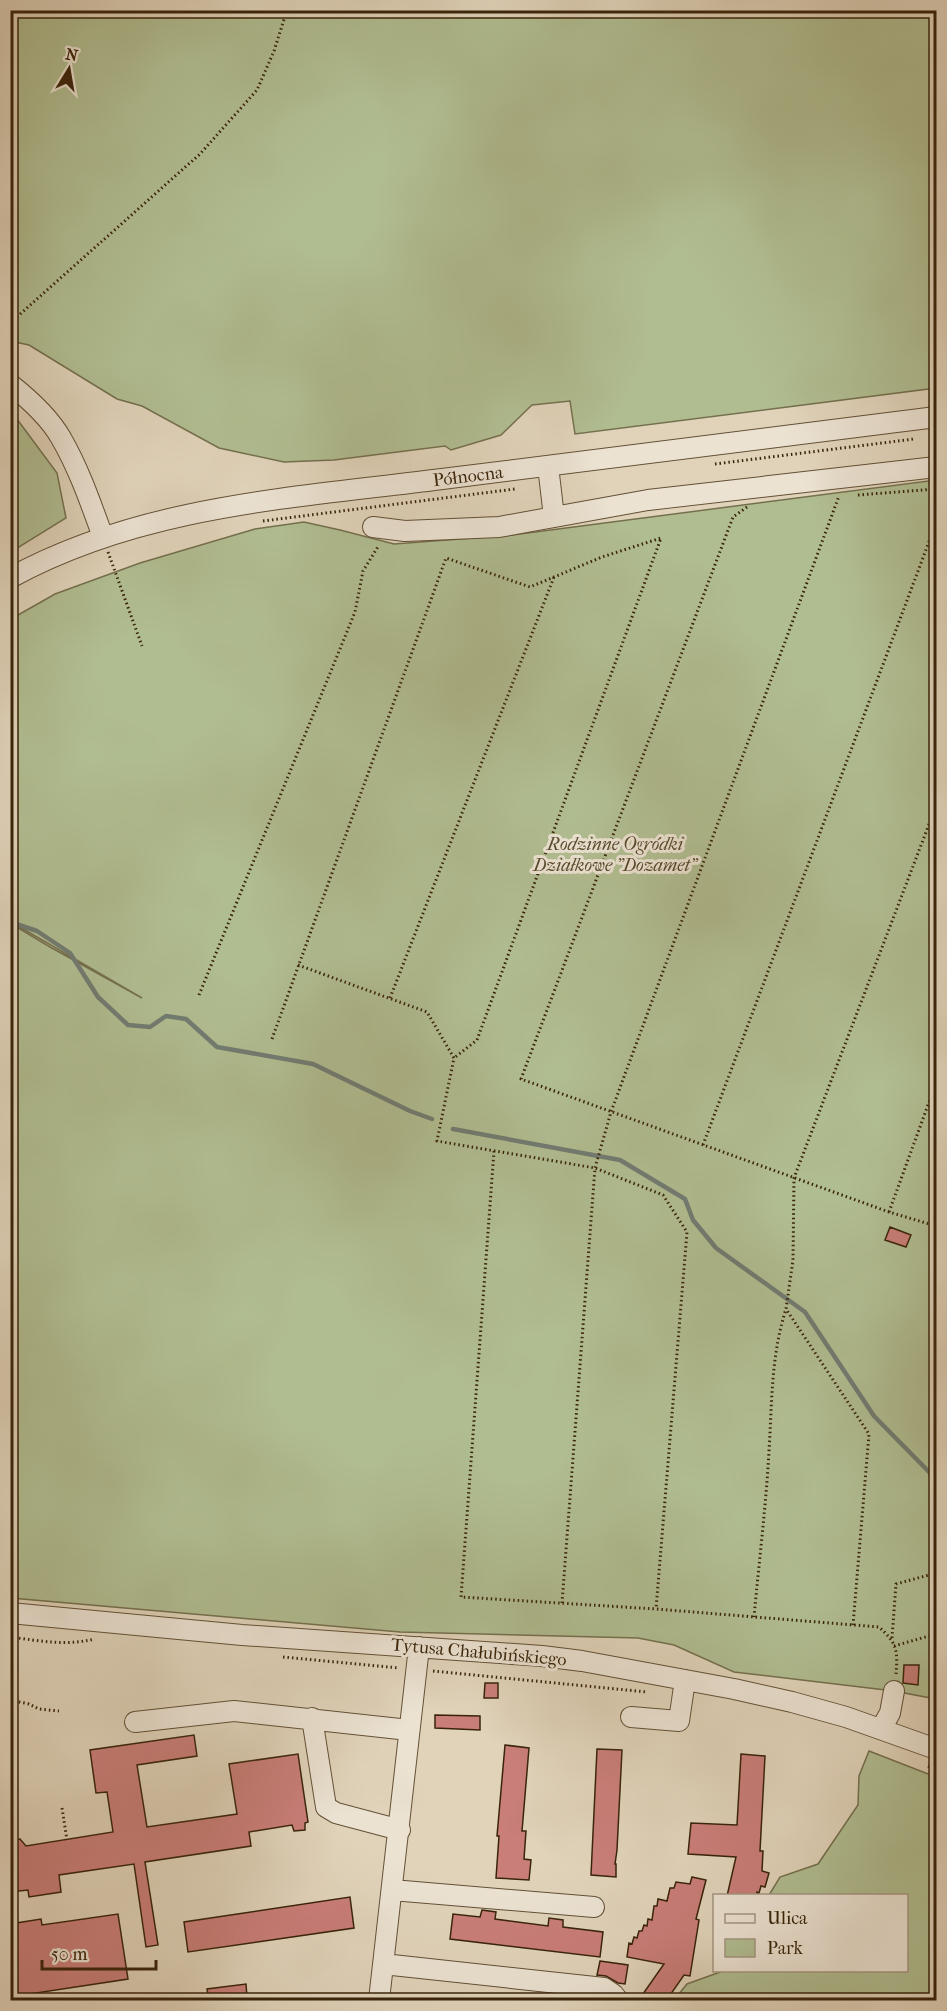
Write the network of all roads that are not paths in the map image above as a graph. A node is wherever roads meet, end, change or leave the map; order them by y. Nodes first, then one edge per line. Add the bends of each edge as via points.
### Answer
1 (10, 384) edge
2 (936, 417) edge
3 (548, 466) junction
4 (936, 467) edge
5 (554, 517) junction
6 (382, 528) road end
7 (103, 537) junction
8 (10, 578) edge
9 (10, 1613) edge
10 (419, 1647) junction
11 (684, 1687) junction
12 (894, 1691) road end
13 (631, 1717) dead end
14 (312, 1718) junction
15 (135, 1722) dead end
16 (881, 1729) junction
17 (409, 1730) junction
18 (931, 1757) edge
19 (400, 1830) junction
20 (393, 1890) junction
21 (594, 1906) dead end
22 (383, 1964) junction
23 (379, 2001) edge
24 (618, 2001) edge

1 - 7 street via 29,399 61,437
2 - 3 street, Północna
3 - 5 street
3 - 7 street, Północna via 241,503
4 - 5 street via 648,500
5 - 6 street via 499,527 405,531
7 - 8 street, Północna
9 - 10 street, Tytusa Chałubińskiego
10 - 11 street, Tytusa Chałubińskiego via 552,1657
10 - 17 street
11 - 13 street via 679,1720
11 - 16 street, Tytusa Chałubińskiego via 801,1704
12 - 16 street via 890,1713
14 - 15 street via 234,1711
14 - 17 street via 366,1731
14 - 19 street via 326,1806 336,1813
16 - 18 street, Tytusa Chałubińskiego
17 - 19 street
19 - 20 street
20 - 21 street
20 - 22 street
22 - 23 street
22 - 24 street via 604,1988

